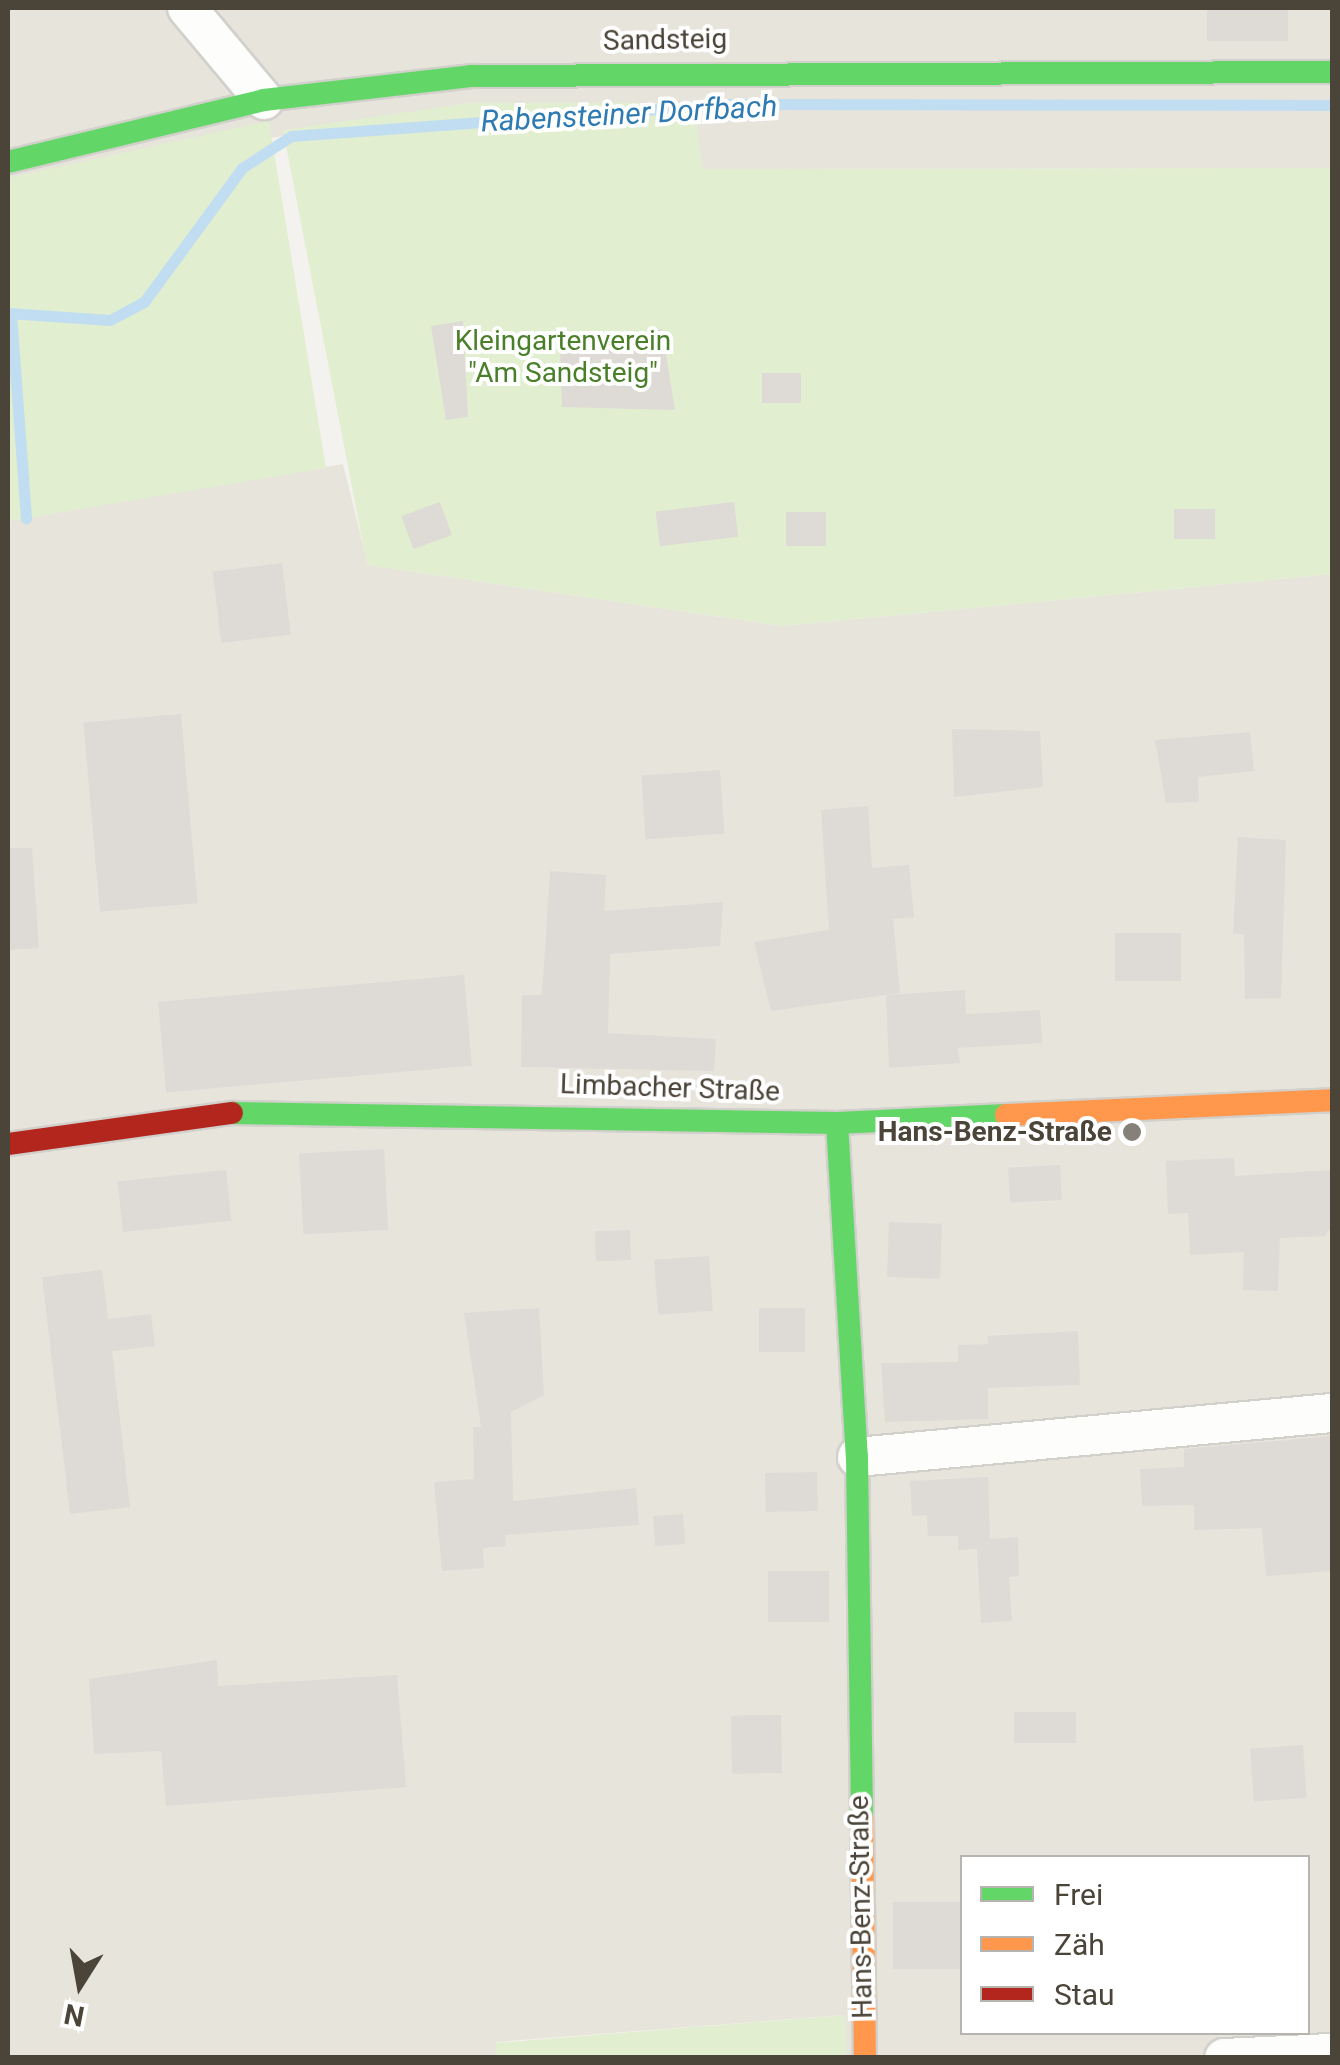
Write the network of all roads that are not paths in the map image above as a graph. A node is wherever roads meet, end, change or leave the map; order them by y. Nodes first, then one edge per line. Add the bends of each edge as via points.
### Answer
1 (186, 8) edge
2 (1332, 72) edge
3 (264, 100) junction
4 (8, 162) edge
5 (1332, 1100) edge
6 (836, 1124) junction
7 (8, 1144) edge
8 (1332, 1413) edge
9 (857, 1457) junction
10 (1332, 2053) edge
11 (865, 2058) edge
12 (1224, 2058) edge

1 - 3 street
2 - 3 street, Sandsteig via 691,68 472,76
3 - 4 street, Sandsteig
5 - 6 street, Limbacher Straße
6 - 7 street, Limbacher Straße via 264,1108
6 - 9 street, Hans-Benz-Straße
8 - 9 street
9 - 11 street, Hans-Benz-Straße
10 - 12 street

